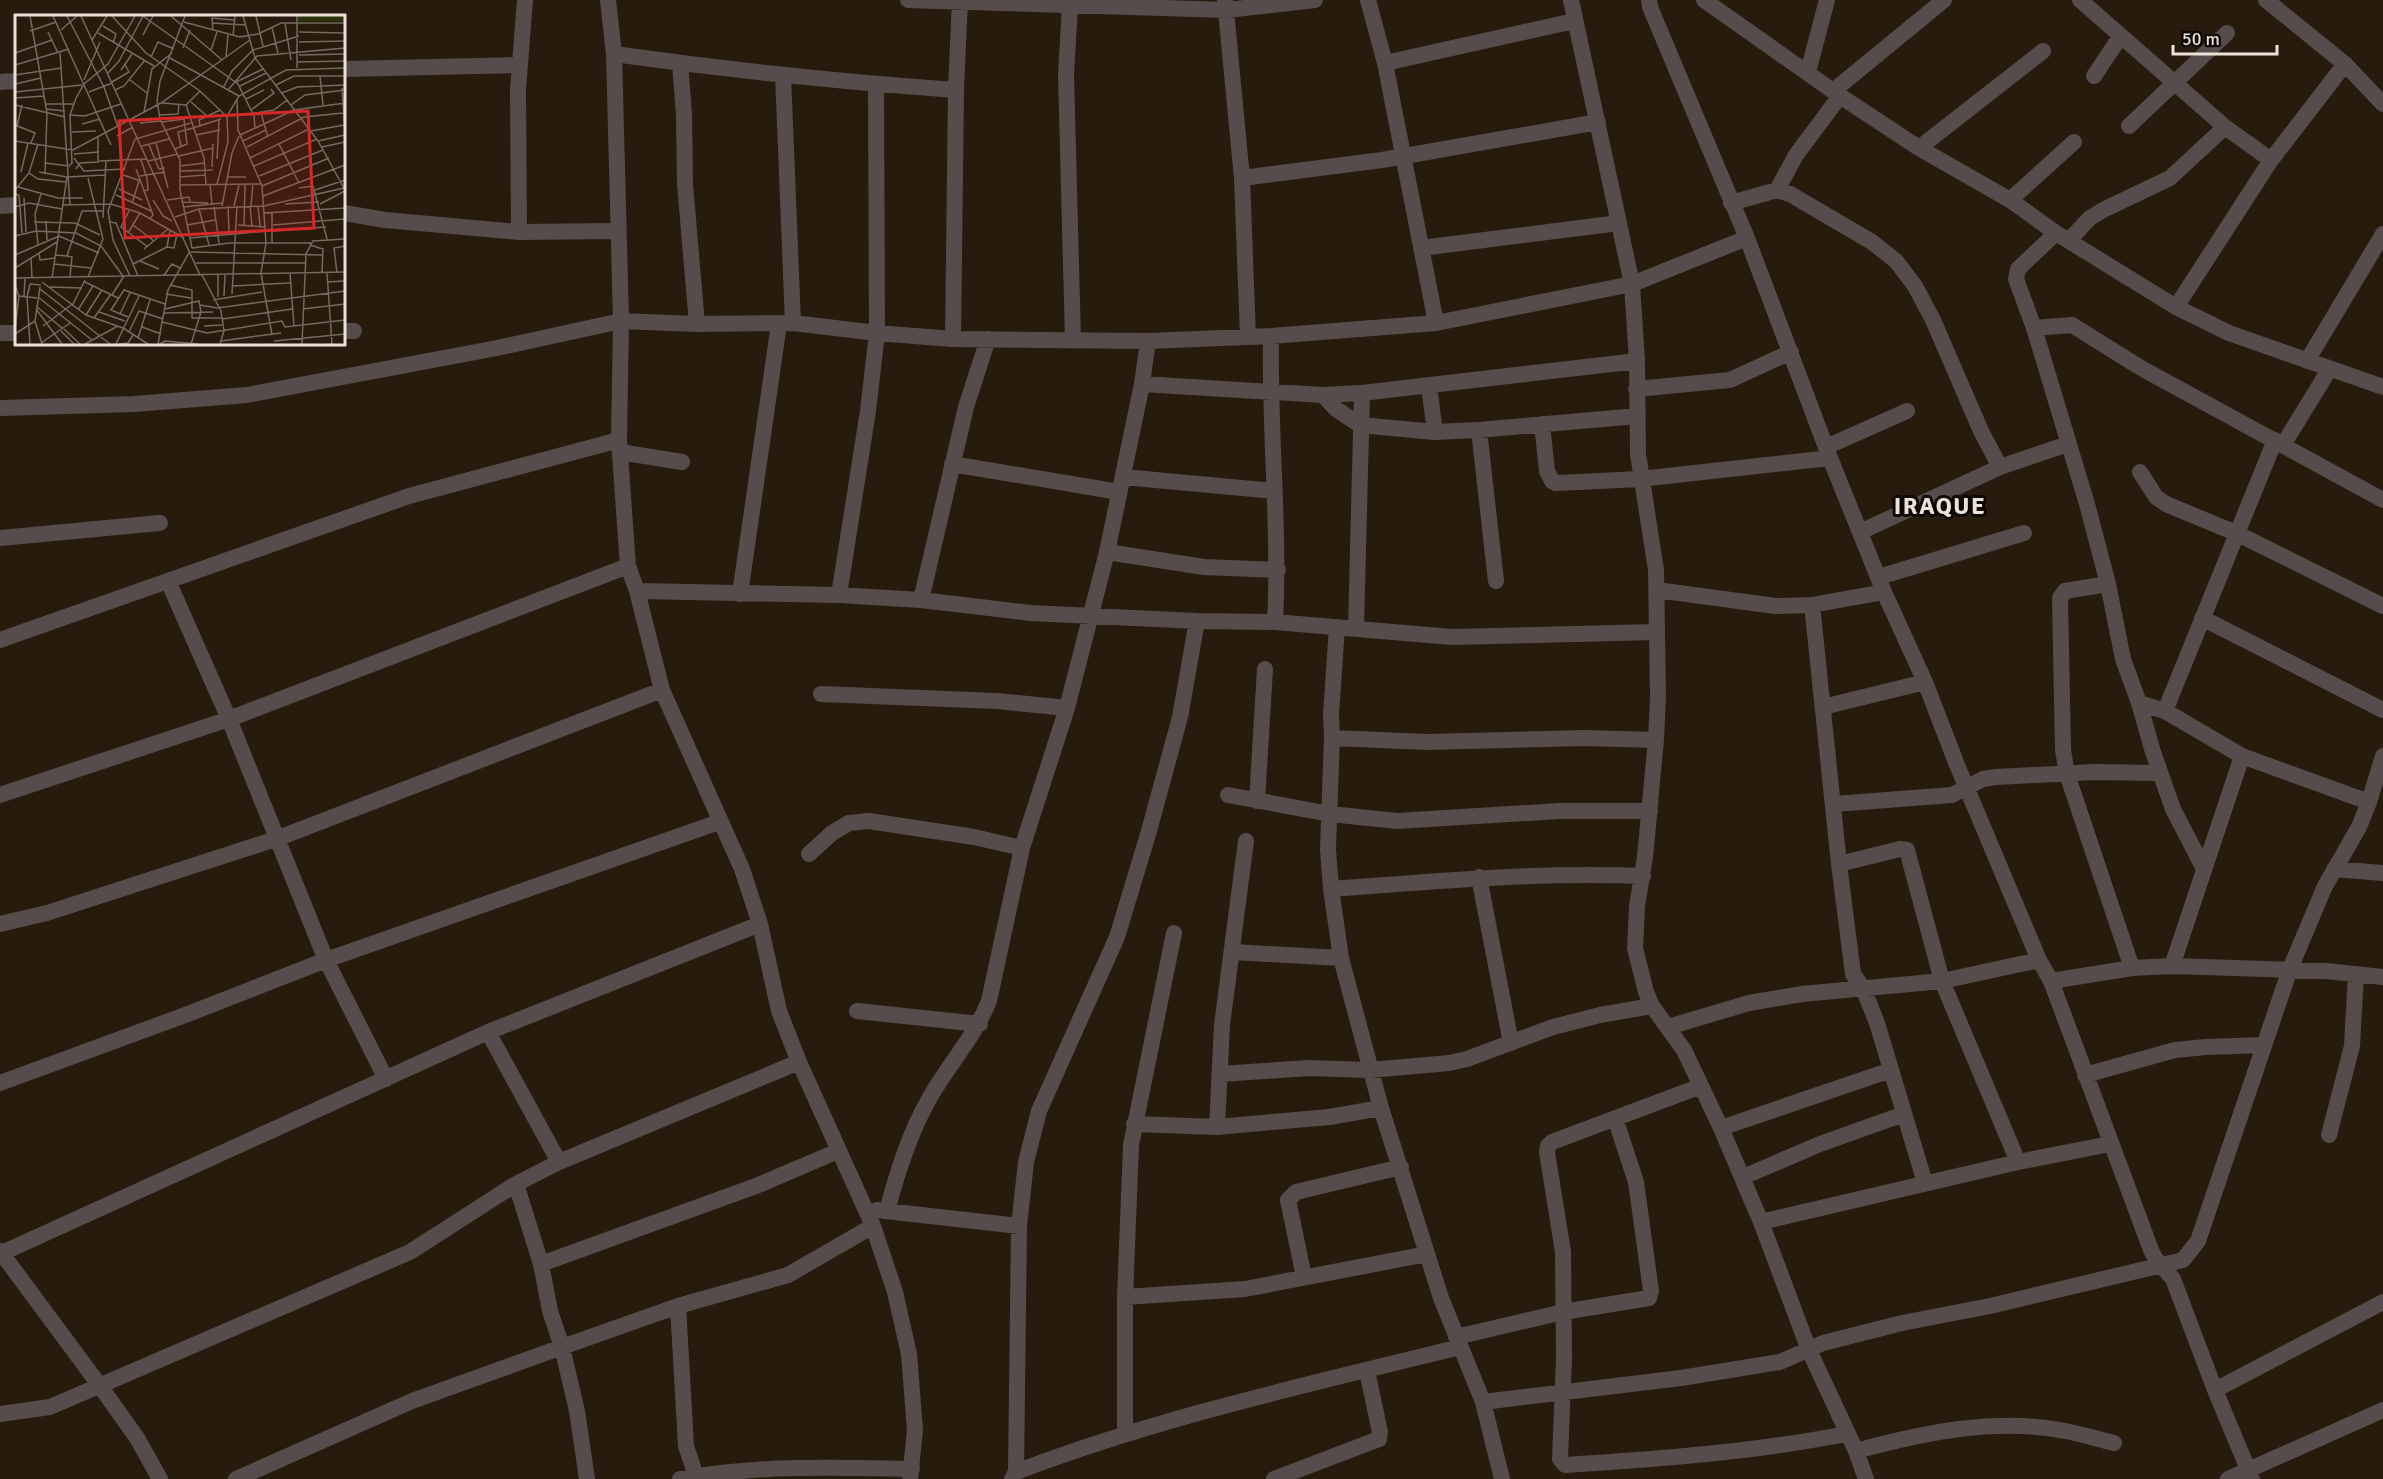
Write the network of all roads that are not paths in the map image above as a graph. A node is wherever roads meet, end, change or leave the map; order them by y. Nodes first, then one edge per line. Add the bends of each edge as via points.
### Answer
1 (525, 0) edge
2 (608, 0) edge
3 (908, 0) edge
4 (1315, 0) edge
5 (1368, 0) edge
6 (1571, 0) edge
7 (1649, 0) edge
8 (1704, 0) edge
9 (1827, 0) edge
10 (1944, 0) edge
11 (2080, 0) edge
12 (2266, 0) edge
13 (959, 1) edge
14 (1226, 5) edge
15 (1070, 6) junction
16 (1730, 8) edge
17 (1574, 21) junction
18 (2227, 33) dead end
19 (2120, 37) junction
20 (2043, 51) dead end
21 (614, 54) junction
22 (680, 63) junction
23 (1385, 63) junction
24 (2345, 64) junction
25 (520, 65) junction
26 (345, 69) edge
27 (1808, 72) junction
28 (783, 75) junction
29 (2094, 76) dead end
30 (876, 84) junction
31 (2174, 84) junction
32 (956, 90) junction
33 (1836, 93) junction
34 (2383, 104) edge
35 (1598, 122) junction
36 (2129, 126) dead end
37 (2225, 127) junction
38 (2074, 142) dead end
39 (1918, 148) junction
40 (1405, 156) junction
41 (2271, 160) junction
42 (1242, 178) junction
43 (1777, 190) junction
44 (2010, 200) junction
45 (1731, 203) junction
46 (15, 205) edge
47 (0, 206) edge
48 (345, 213) edge
49 (1619, 223) junction
50 (618, 231) junction
51 (519, 232) junction
52 (2383, 234) edge
53 (2062, 236) junction
54 (1747, 238) junction
55 (1421, 248) junction
56 (1632, 284) junction
57 (2176, 308) junction
58 (621, 321) junction
59 (1436, 323) junction
60 (697, 324) junction
61 (786, 324) junction
62 (2034, 328) junction
63 (877, 333) junction
64 (1271, 336) junction
65 (1248, 337) junction
66 (953, 339) junction
67 (988, 339) junction
68 (1073, 340) junction
69 (1148, 341) junction
70 (1791, 352) junction
71 (1637, 361) junction
72 (2307, 361) junction
73 (2329, 369) junction
74 (1142, 384) junction
75 (1429, 386) junction
76 (2383, 387) edge
77 (1636, 389) junction
78 (1270, 393) junction
79 (1362, 393) junction
80 (1323, 395) junction
81 (0, 408) edge
82 (1907, 411) dead end
83 (1637, 416) junction
84 (1542, 424) junction
85 (1360, 425) junction
86 (1479, 430) junction
87 (1435, 432) junction
88 (2279, 442) junction
89 (2068, 444) junction
90 (619, 446) junction
91 (1828, 453) junction
92 (682, 462) dead end
93 (952, 464) junction
94 (2000, 467) junction
95 (2140, 472) dead end
96 (1640, 479) junction
97 (1121, 485) junction
98 (1274, 491) junction
99 (2383, 500) edge
100 (160, 523) dead end
101 (1860, 532) junction
102 (2024, 533) dead end
103 (2236, 533) junction
104 (0, 538) edge
105 (1107, 552) junction
106 (628, 566) junction
107 (1278, 570) junction
108 (168, 581) junction
109 (1496, 581) dead end
110 (1881, 584) junction
111 (2108, 584) junction
112 (1657, 590) junction
113 (637, 591) junction
114 (740, 594) junction
115 (839, 595) junction
116 (921, 600) junction
117 (1812, 605) junction
118 (2383, 606) edge
119 (1090, 616) junction
120 (2202, 618) junction
121 (1197, 621) junction
122 (1275, 622) junction
123 (1337, 627) junction
124 (1356, 629) junction
125 (1656, 632) junction
126 (0, 640) edge
127 (1265, 669) dead end
128 (1925, 682) junction
129 (662, 690) junction
130 (821, 694) dead end
131 (2139, 703) junction
132 (1823, 707) junction
133 (1067, 708) junction
134 (2383, 710) edge
135 (2165, 711) junction
136 (229, 719) junction
137 (1332, 738) junction
138 (1656, 740) junction
139 (2242, 756) junction
140 (2383, 756) edge
141 (2159, 773) junction
142 (2067, 774) junction
143 (1967, 787) junction
144 (0, 795) edge
145 (1228, 795) dead end
146 (1257, 801) junction
147 (2369, 802) junction
148 (1834, 804) junction
149 (1650, 811) junction
150 (1330, 814) junction
151 (719, 822) junction
152 (276, 839) junction
153 (1246, 841) dead end
154 (1022, 848) junction
155 (809, 854) dead end
156 (1839, 864) junction
157 (2203, 867) junction
158 (2334, 869) junction
159 (2383, 873) edge
160 (1643, 876) junction
161 (1479, 877) junction
162 (1330, 889) junction
163 (0, 924) edge
164 (760, 924) junction
165 (1174, 933) dead end
166 (1232, 952) junction
167 (1341, 958) junction
168 (326, 960) junction
169 (2039, 960) junction
170 (2172, 966) junction
171 (2132, 968) junction
172 (2290, 969) junction
173 (2356, 974) junction
174 (2383, 977) edge
175 (1942, 981) junction
176 (2051, 981) junction
177 (1863, 988) junction
178 (1652, 1006) junction
179 (857, 1011) dead end
180 (980, 1024) junction
181 (1668, 1027) junction
182 (488, 1032) junction
183 (1511, 1043) junction
184 (2264, 1044) junction
185 (799, 1062) junction
186 (1370, 1070) junction
187 (1892, 1070) junction
188 (1220, 1074) junction
189 (2085, 1075) junction
190 (386, 1079) junction
191 (0, 1083) edge
192 (1701, 1086) junction
193 (1381, 1108) junction
194 (1904, 1114) junction
195 (1615, 1118) junction
196 (1134, 1124) junction
197 (1217, 1127) junction
198 (1721, 1128) junction
199 (2329, 1135) dead end
200 (2110, 1144) junction
201 (838, 1151) junction
202 (559, 1162) junction
203 (2018, 1162) junction
204 (1401, 1167) junction
205 (1743, 1177) junction
206 (1925, 1183) junction
207 (516, 1184) junction
208 (864, 1209) junction
209 (886, 1211) junction
210 (1761, 1222) junction
211 (873, 1226) junction
212 (1019, 1226) junction
213 (1, 1252) edge
214 (1427, 1254) junction
215 (541, 1264) junction
216 (2163, 1266) junction
217 (1304, 1277) junction
218 (1125, 1297) junction
219 (2383, 1302) edge
220 (678, 1306) junction
221 (1563, 1312) junction
222 (1458, 1342) junction
223 (562, 1347) junction
224 (1809, 1350) junction
225 (1367, 1371) junction
226 (100, 1386) junction
227 (2215, 1390) junction
228 (1561, 1392) junction
229 (1483, 1402) junction
230 (2383, 1410) edge
231 (0, 1414) edge
232 (1125, 1433) junction
233 (1846, 1434) junction
234 (2114, 1443) dead end
235 (1856, 1451) junction
236 (1032, 1466) junction
237 (911, 1474) edge
238 (2250, 1474) edge
239 (1014, 1476) edge
240 (691, 1478) edge
241 (160, 1479) edge
242 (236, 1479) edge
243 (587, 1479) edge
244 (1044, 1479) edge
245 (1274, 1479) edge
246 (1502, 1479) edge
247 (1866, 1479) edge
248 (2228, 1479) edge

1 - 25 street
2 - 21 street
3 - 13 street
4 - 14 street
5 - 23 street
6 - 17 street
7 - 45 street
8 - 16 street
9 - 27 street
10 - 33 street
11 - 19 street
12 - 24 street
13 - 15 street
13 - 32 street
14 - 15 street
14 - 42 street
15 - 68 street via 1066,74
16 - 27 street
17 - 23 street
17 - 35 street
18 - 31 street
19 - 29 street
19 - 31 street
20 - 39 street
21 - 22 street
21 - 50 street
22 - 28 street
22 - 60 street
23 - 40 street
24 - 34 street
24 - 41 street
25 - 26 street
25 - 51 street
27 - 33 street
28 - 30 street
28 - 61 street
30 - 32 street
30 - 63 street
31 - 36 street
31 - 37 street
32 - 66 street
33 - 39 street
33 - 43 street
35 - 40 street
35 - 49 street
37 - 41 street
37 - 53 street via 2170,178 2103,210
38 - 44 street
39 - 44 street
40 - 42 street
40 - 55 street
41 - 57 street
42 - 65 street
43 - 45 street
43 - 94 street via 1872,242 1896,261 1933,320
44 - 53 street
45 - 54 street
46 - 47 street
48 - 51 street
49 - 55 street
49 - 56 street
50 - 51 street
50 - 58 street
52 - 72 street
53 - 57 street
53 - 62 street via 2016,274
54 - 56 street
54 - 70 street
55 - 59 street
56 - 59 street
56 - 71 street
57 - 72 street via 2229,333
58 - 60 street
58 - 81 street via 247,395 134,404
58 - 90 street
59 - 64 street
60 - 61 street
61 - 63 street
61 - 114 street
62 - 88 street via 2072,325
62 - 89 street
63 - 66 street
63 - 115 street
64 - 65 street
64 - 78 street
65 - 69 street
66 - 67 street
67 - 68 street
67 - 93 street
68 - 69 street
69 - 74 street
70 - 77 street via 1730,380
70 - 91 street
71 - 75 street
71 - 77 street
72 - 73 street
73 - 76 street
73 - 88 street
74 - 78 street
74 - 97 street
75 - 79 street
75 - 87 street
77 - 83 street
78 - 80 street
78 - 98 street
79 - 80 street
79 - 85 street
80 - 85 street
82 - 91 street
83 - 84 street
83 - 96 street
84 - 86 street
84 - 96 street via 1547,471 1552,481
85 - 87 street
85 - 124 street
86 - 87 street
86 - 109 street
88 - 99 street
88 - 103 street
89 - 94 street
89 - 111 street
90 - 92 street
90 - 106 street
90 - 108 street via 409,496
91 - 96 street
91 - 101 street
93 - 97 street
93 - 116 street
94 - 101 street
95 - 103 street via 2158,499
96 - 112 street
97 - 98 street
97 - 105 street
98 - 107 street
100 - 104 street
101 - 110 street
102 - 110 street
103 - 118 street
103 - 120 street
105 - 107 street via 1204,567
105 - 119 street
106 - 113 street
106 - 136 street
107 - 122 street
108 - 126 street
108 - 136 street
110 - 117 street
110 - 128 street
111 - 131 street via 2123,659
111 - 142 street via 2065,591 2060,598 2063,750
112 - 117 street via 1775,606
112 - 125 street
113 - 114 street
113 - 129 street
114 - 115 street
115 - 116 street
116 - 119 street
117 - 132 street
119 - 121 street
119 - 133 street
120 - 134 street
120 - 135 street
121 - 122 street
121 - 212 street via 1180,717 1117,937 1039,1111 1026,1162
122 - 123 street
123 - 124 street
123 - 137 street via 1330,715
124 - 125 street via 1452,638
125 - 138 street
127 - 146 street
128 - 132 street
128 - 143 street
129 - 151 street
129 - 152 street
130 - 133 street via 997,701
131 - 135 street
131 - 141 street
132 - 148 street
133 - 154 street
135 - 139 street
136 - 144 street
136 - 152 street
137 - 138 street via 1427,742
137 - 150 street
138 - 149 street
139 - 147 street
139 - 157 street
140 - 147 street
141 - 142 street
141 - 157 street via 2173,810
142 - 143 street via 1996,777
142 - 171 street
143 - 148 street via 1952,795
143 - 169 street
145 - 146 street
146 - 150 street
147 - 158 street
148 - 156 street
149 - 150 street via 1559,811 1397,821
149 - 160 street
150 - 162 street
151 - 164 street via 742,869
151 - 168 street
152 - 163 street via 48,913
152 - 168 street
153 - 166 street
154 - 155 street via 869,821 849,823 832,832
154 - 180 street via 989,1001
156 - 175 street via 1907,850
156 - 177 street via 1853,974
157 - 170 street
158 - 159 street
158 - 172 street
160 - 161 street
160 - 178 street via 1635,948
161 - 162 street
161 - 183 street
162 - 167 street
164 - 182 street
164 - 185 street via 779,1011
165 - 196 street
166 - 167 street
166 - 188 street
167 - 186 street
168 - 190 street
168 - 191 street
169 - 175 street
169 - 176 street
170 - 171 street
170 - 172 street
171 - 176 street
172 - 173 street
172 - 184 street
173 - 174 street
173 - 199 street via 2352,1046
175 - 177 street
175 - 203 street
176 - 189 street
177 - 181 street via 1749,1003
177 - 187 street
178 - 181 street
178 - 183 street via 1572,1022
179 - 180 street
180 - 209 street via 920,1117
181 - 192 street
182 - 190 street
182 - 202 street
183 - 186 street via 1449,1063
184 - 189 street via 2175,1050
184 - 216 street via 2198,1241 2183,1260
185 - 201 street
185 - 202 street
186 - 188 street via 1309,1068
186 - 193 street
187 - 194 street
187 - 198 street
188 - 197 street
189 - 200 street
190 - 213 street
192 - 195 street
192 - 198 street
193 - 197 street
193 - 204 street
194 - 205 street
194 - 206 street
195 - 221 street via 1548,1146 1563,1252
195 - 221 street via 1636,1182 1651,1294 1646,1300
196 - 197 street
196 - 218 street
198 - 205 street
200 - 203 street
200 - 216 street via 2151,1250
201 - 208 street
201 - 215 street via 756,1186
202 - 207 street
203 - 206 street
204 - 214 street
204 - 217 street via 1291,1195 1288,1200
205 - 210 street
206 - 210 street
207 - 215 street
207 - 226 street via 410,1252
208 - 209 street
208 - 211 street
209 - 212 street
210 - 224 street
211 - 220 street via 788,1275
211 - 237 street via 895,1292 909,1354 915,1430
212 - 239 street
213 - 226 street
214 - 217 street
214 - 222 street
215 - 223 street
216 - 224 street via 1902,1323
216 - 227 street via 2174,1279
217 - 218 street via 1245,1289
218 - 232 street
219 - 227 street
220 - 223 street
220 - 240 street
221 - 222 street
221 - 228 street
222 - 225 street
222 - 229 street
223 - 242 street via 412,1401
223 - 243 street
224 - 228 street via 1780,1362
224 - 233 street
225 - 232 street via 1300,1385
225 - 245 street via 1379,1439
226 - 231 street via 50,1407
226 - 241 street
227 - 238 street
228 - 229 street
228 - 233 street via 1560,1459 1565,1465 1776,1445
229 - 246 street
230 - 238 street
232 - 236 street
233 - 235 street
234 - 235 street via 2064,1431 1985,1426
235 - 247 street
236 - 239 street
236 - 244 street
237 - 240 street via 811,1467 731,1471
238 - 248 street

